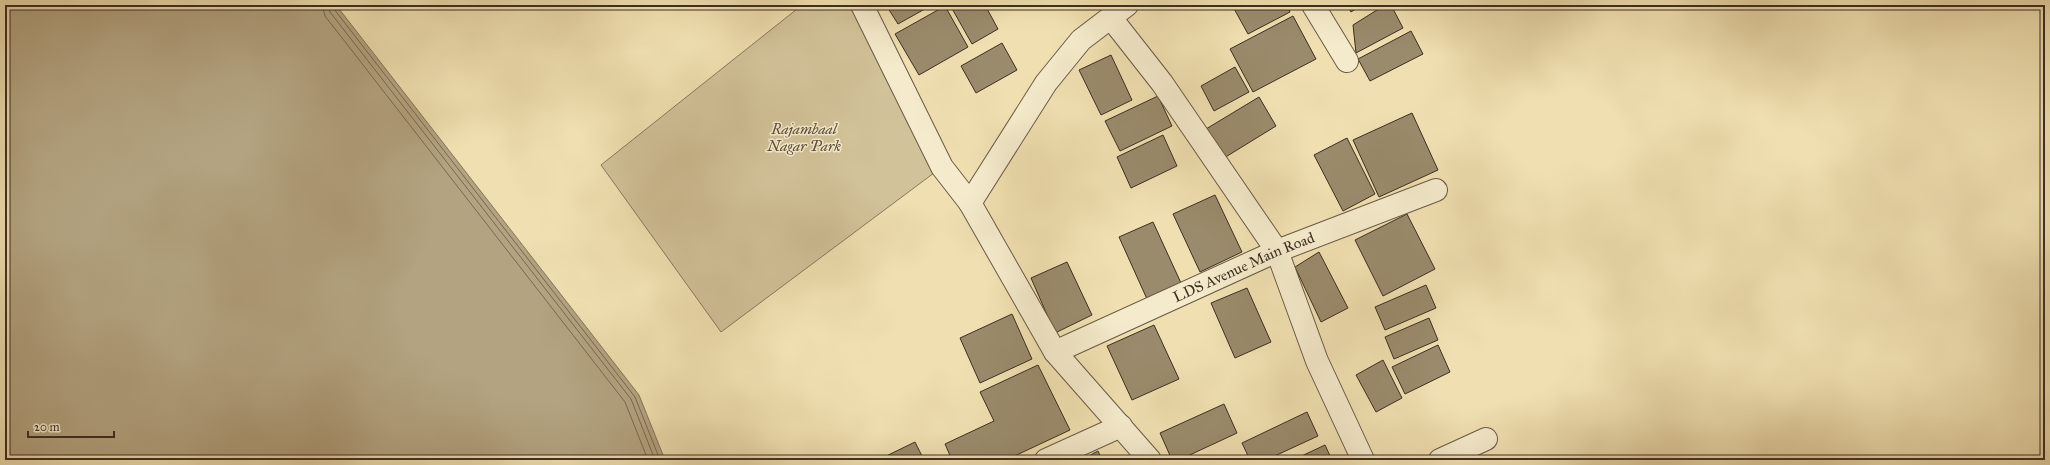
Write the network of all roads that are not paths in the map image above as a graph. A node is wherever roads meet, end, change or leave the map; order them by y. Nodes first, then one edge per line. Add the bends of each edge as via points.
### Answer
1 (862, 5) edge
2 (1313, 5) edge
3 (1119, 11) edge
4 (1347, 61) dead end
5 (1436, 190) dead end
6 (970, 203) junction
7 (1277, 251) junction
8 (1056, 352) junction
9 (1121, 426) junction
10 (1486, 439) dead end
11 (1046, 460) edge
12 (1150, 460) edge
13 (1363, 460) edge
14 (1440, 460) edge

1 - 6 street via 942,167
2 - 4 street
3 - 6 street via 1081,40 1046,83
3 - 7 street via 1162,83
5 - 7 street, LDS Avenue Main Road
6 - 8 street
7 - 8 street, LDS Avenue Main Road
7 - 13 street via 1317,361
8 - 9 street
9 - 11 street
9 - 12 street
10 - 14 street

